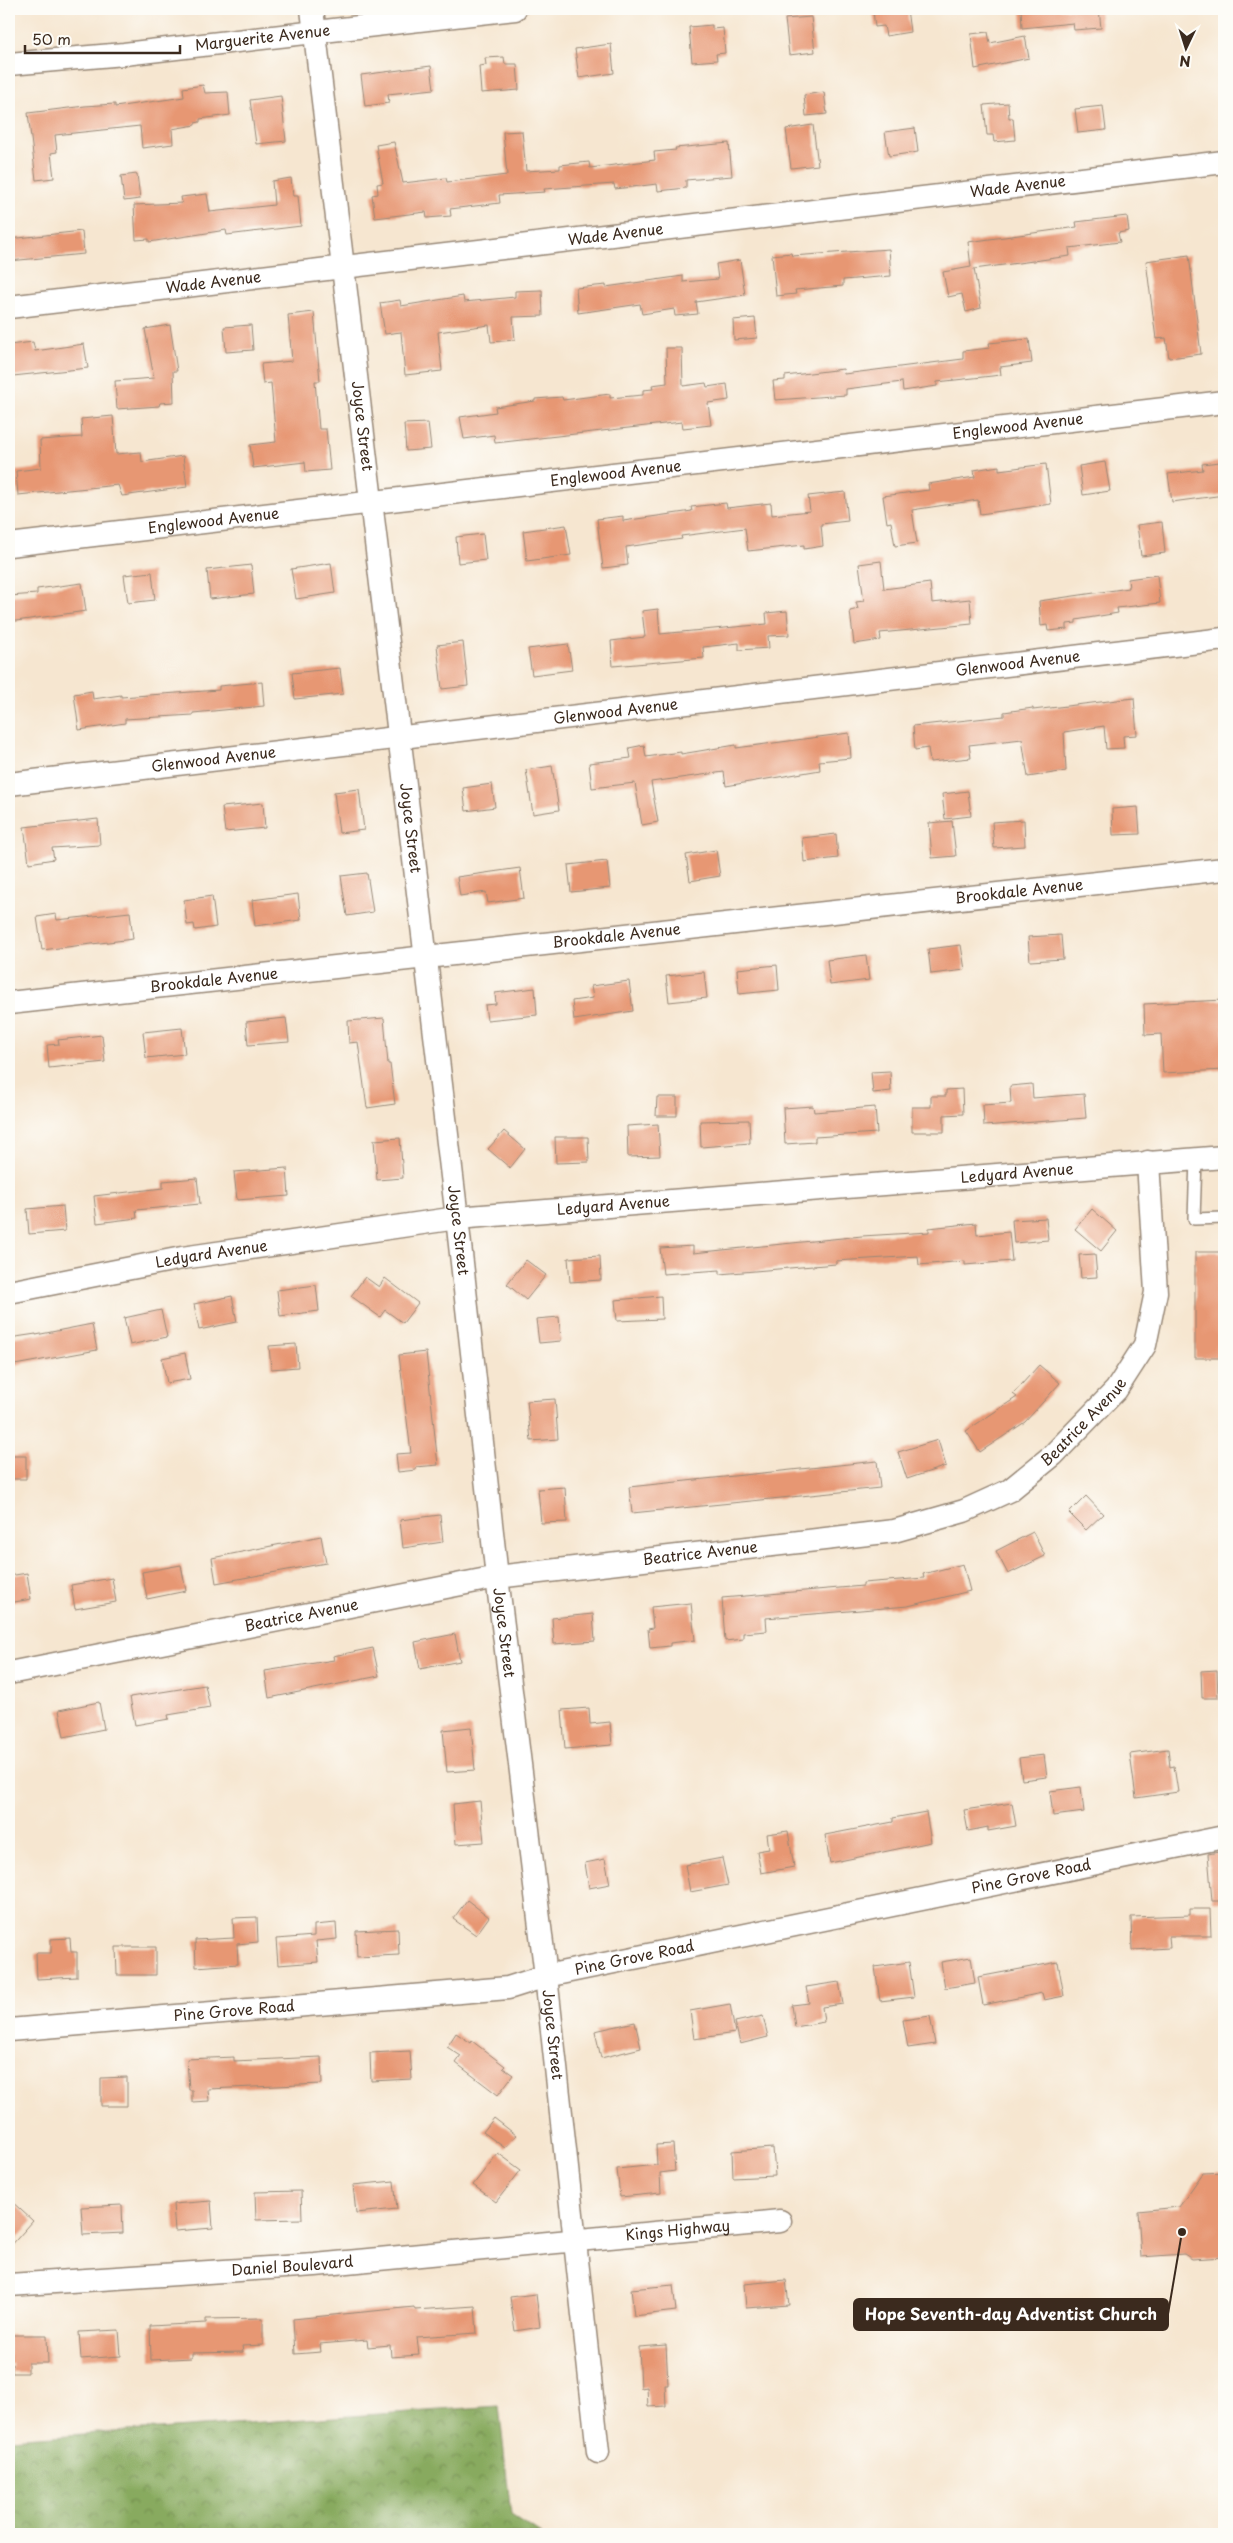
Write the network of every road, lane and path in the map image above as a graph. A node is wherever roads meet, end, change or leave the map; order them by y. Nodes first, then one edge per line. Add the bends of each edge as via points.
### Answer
1 (312, 9) edge
2 (515, 9) edge
3 (315, 32) junction
4 (9, 64) edge
5 (1224, 162) edge
6 (343, 267) junction
7 (9, 307) edge
8 (1224, 402) edge
9 (371, 503) junction
10 (9, 544) edge
11 (1224, 639) edge
12 (399, 738) junction
13 (9, 784) edge
14 (1224, 869) edge
15 (424, 956) junction
16 (9, 1003) edge
17 (1224, 1157) edge
18 (1196, 1159) junction
19 (1148, 1162) junction
20 (457, 1218) junction
21 (1224, 1218) edge
22 (9, 1292) edge
23 (497, 1577) junction
24 (9, 1673) edge
25 (1224, 1837) edge
26 (546, 1976) junction
27 (9, 2030) edge
28 (780, 2221) dead end
29 (576, 2239) junction
30 (9, 2285) edge
31 (598, 2452) dead end

1 - 3 street, Joyce Street
2 - 3 street, Marguerite Avenue
3 - 4 street, Marguerite Avenue
3 - 6 street, Joyce Street
5 - 6 street, Wade Avenue
6 - 7 street, Wade Avenue
6 - 9 street, Joyce Street
8 - 9 street, Englewood Avenue
9 - 10 street, Englewood Avenue
9 - 12 street, Joyce Street
11 - 12 street, Glenwood Avenue
12 - 13 street, Glenwood Avenue
12 - 15 street, Joyce Street
14 - 15 street, Brookdale Avenue
15 - 16 street, Brookdale Avenue
15 - 20 street, Joyce Street
17 - 18 street, Ledyard Avenue
18 - 19 street, Ledyard Avenue
18 - 21 lane via 1194,1219
19 - 20 street, Ledyard Avenue
19 - 23 street, Beatrice Avenue via 1156,1292 1145,1345 1116,1390 1053,1455 1010,1490 964,1512 894,1531
20 - 22 street, Ledyard Avenue via 182,1258
20 - 23 street, Joyce Street
23 - 24 street, Beatrice Avenue
23 - 26 street, Joyce Street
25 - 26 street, Pine Grove Road
26 - 27 street, Pine Grove Road via 508,1988
26 - 29 street, Joyce Street
28 - 29 street, Kings Highway
29 - 30 street, Daniel Boulevard via 315,2265
29 - 31 street, Joyce Street

